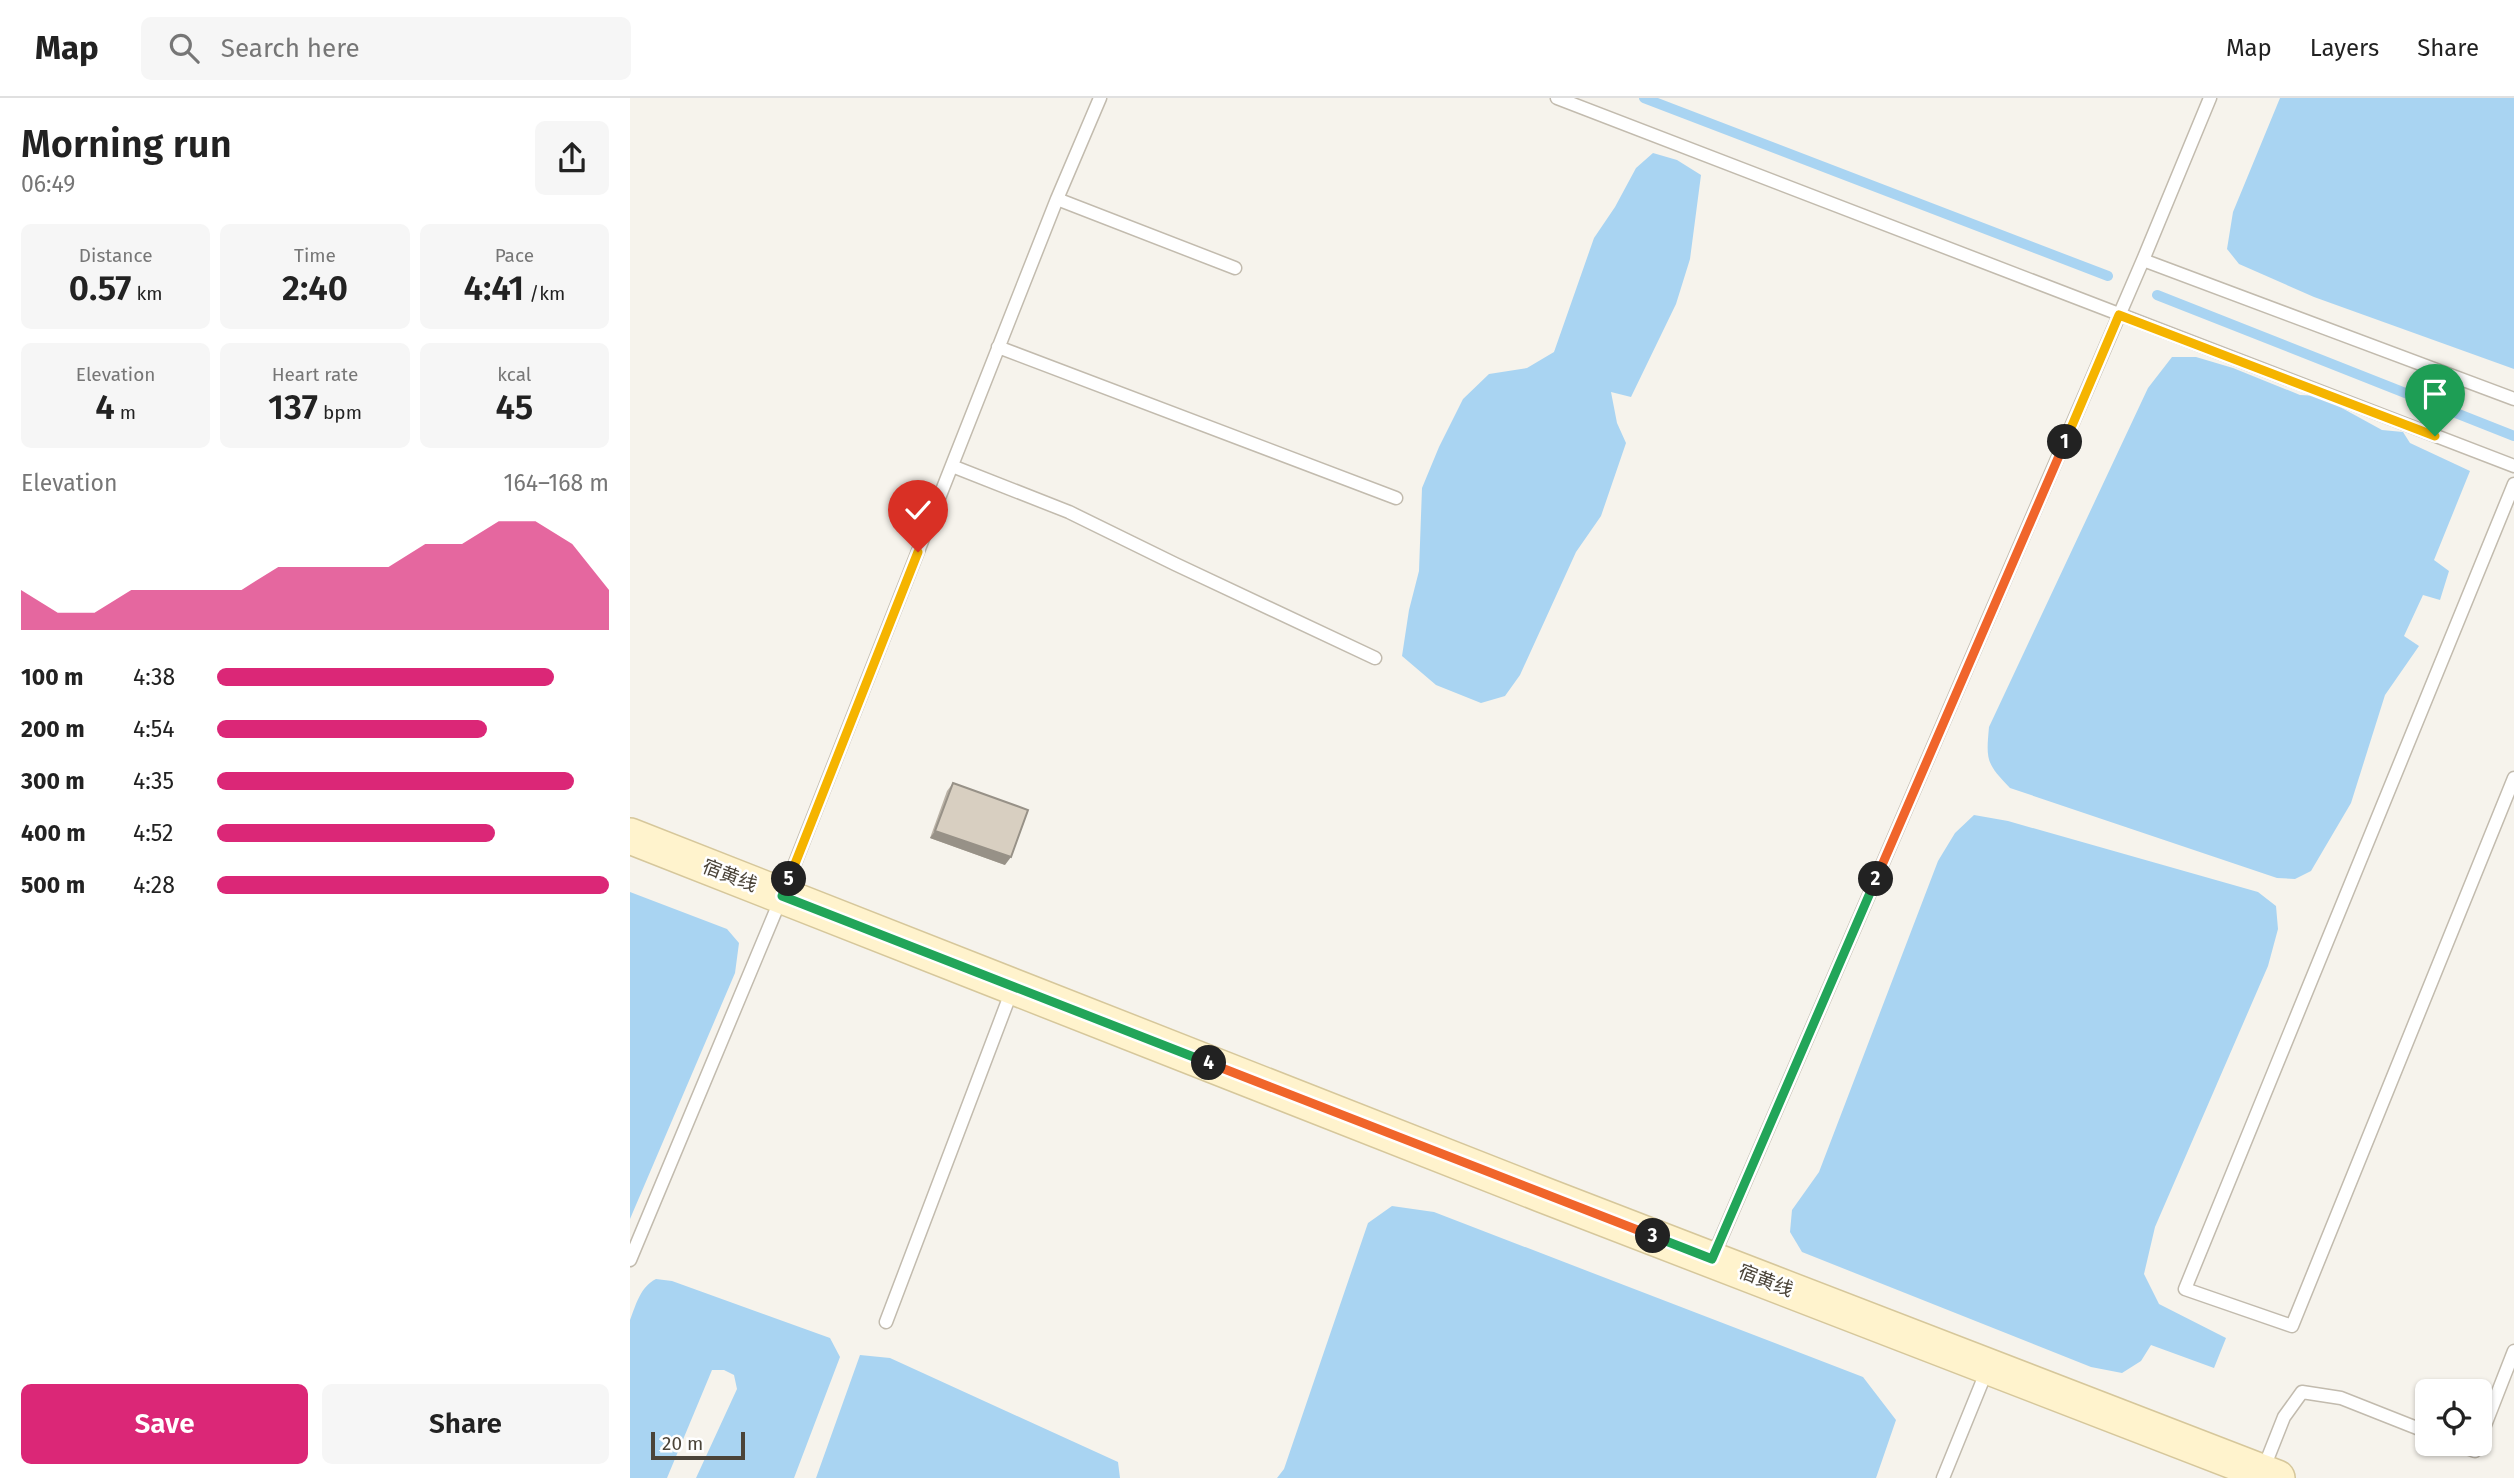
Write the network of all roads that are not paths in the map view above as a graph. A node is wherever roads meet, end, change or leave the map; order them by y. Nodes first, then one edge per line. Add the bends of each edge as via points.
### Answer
1 (1100, 98) edge
2 (1557, 98) edge
3 (2210, 98) edge
4 (1057, 199) junction
5 (2143, 260) junction
6 (1235, 268) dead end
7 (2119, 315) junction
8 (998, 347) junction
9 (2514, 399) edge
10 (952, 466) junction
11 (2514, 466) edge
12 (2514, 484) edge
13 (1396, 498) dead end
14 (1375, 657) dead end
15 (2514, 778) edge
16 (630, 836) edge
17 (782, 896) junction
18 (1014, 986) junction
19 (1712, 1259) junction
20 (630, 1260) edge
21 (886, 1322) dead end
22 (2514, 1351) edge
23 (1988, 1366) junction
24 (2492, 1407) edge
25 (2415, 1427) edge
26 (2270, 1475) edge
27 (1943, 1478) edge

1 - 4 lane
2 - 7 lane
3 - 5 lane
4 - 6 lane
4 - 8 lane
5 - 7 lane
5 - 9 lane
7 - 11 lane
7 - 19 lane
8 - 10 lane
8 - 13 lane
10 - 14 lane via 1069,512
10 - 17 lane
12 - 15 lane via 2185,1289 2292,1326
16 - 17 main road, 宿黄线
17 - 18 main road, 宿黄线
17 - 20 lane
18 - 19 main road, 宿黄线
18 - 21 lane
19 - 23 main road, 宿黄线
22 - 24 lane
23 - 26 main road, 宿黄线
23 - 27 lane
25 - 26 lane via 2341,1398 2302,1392 2284,1417

